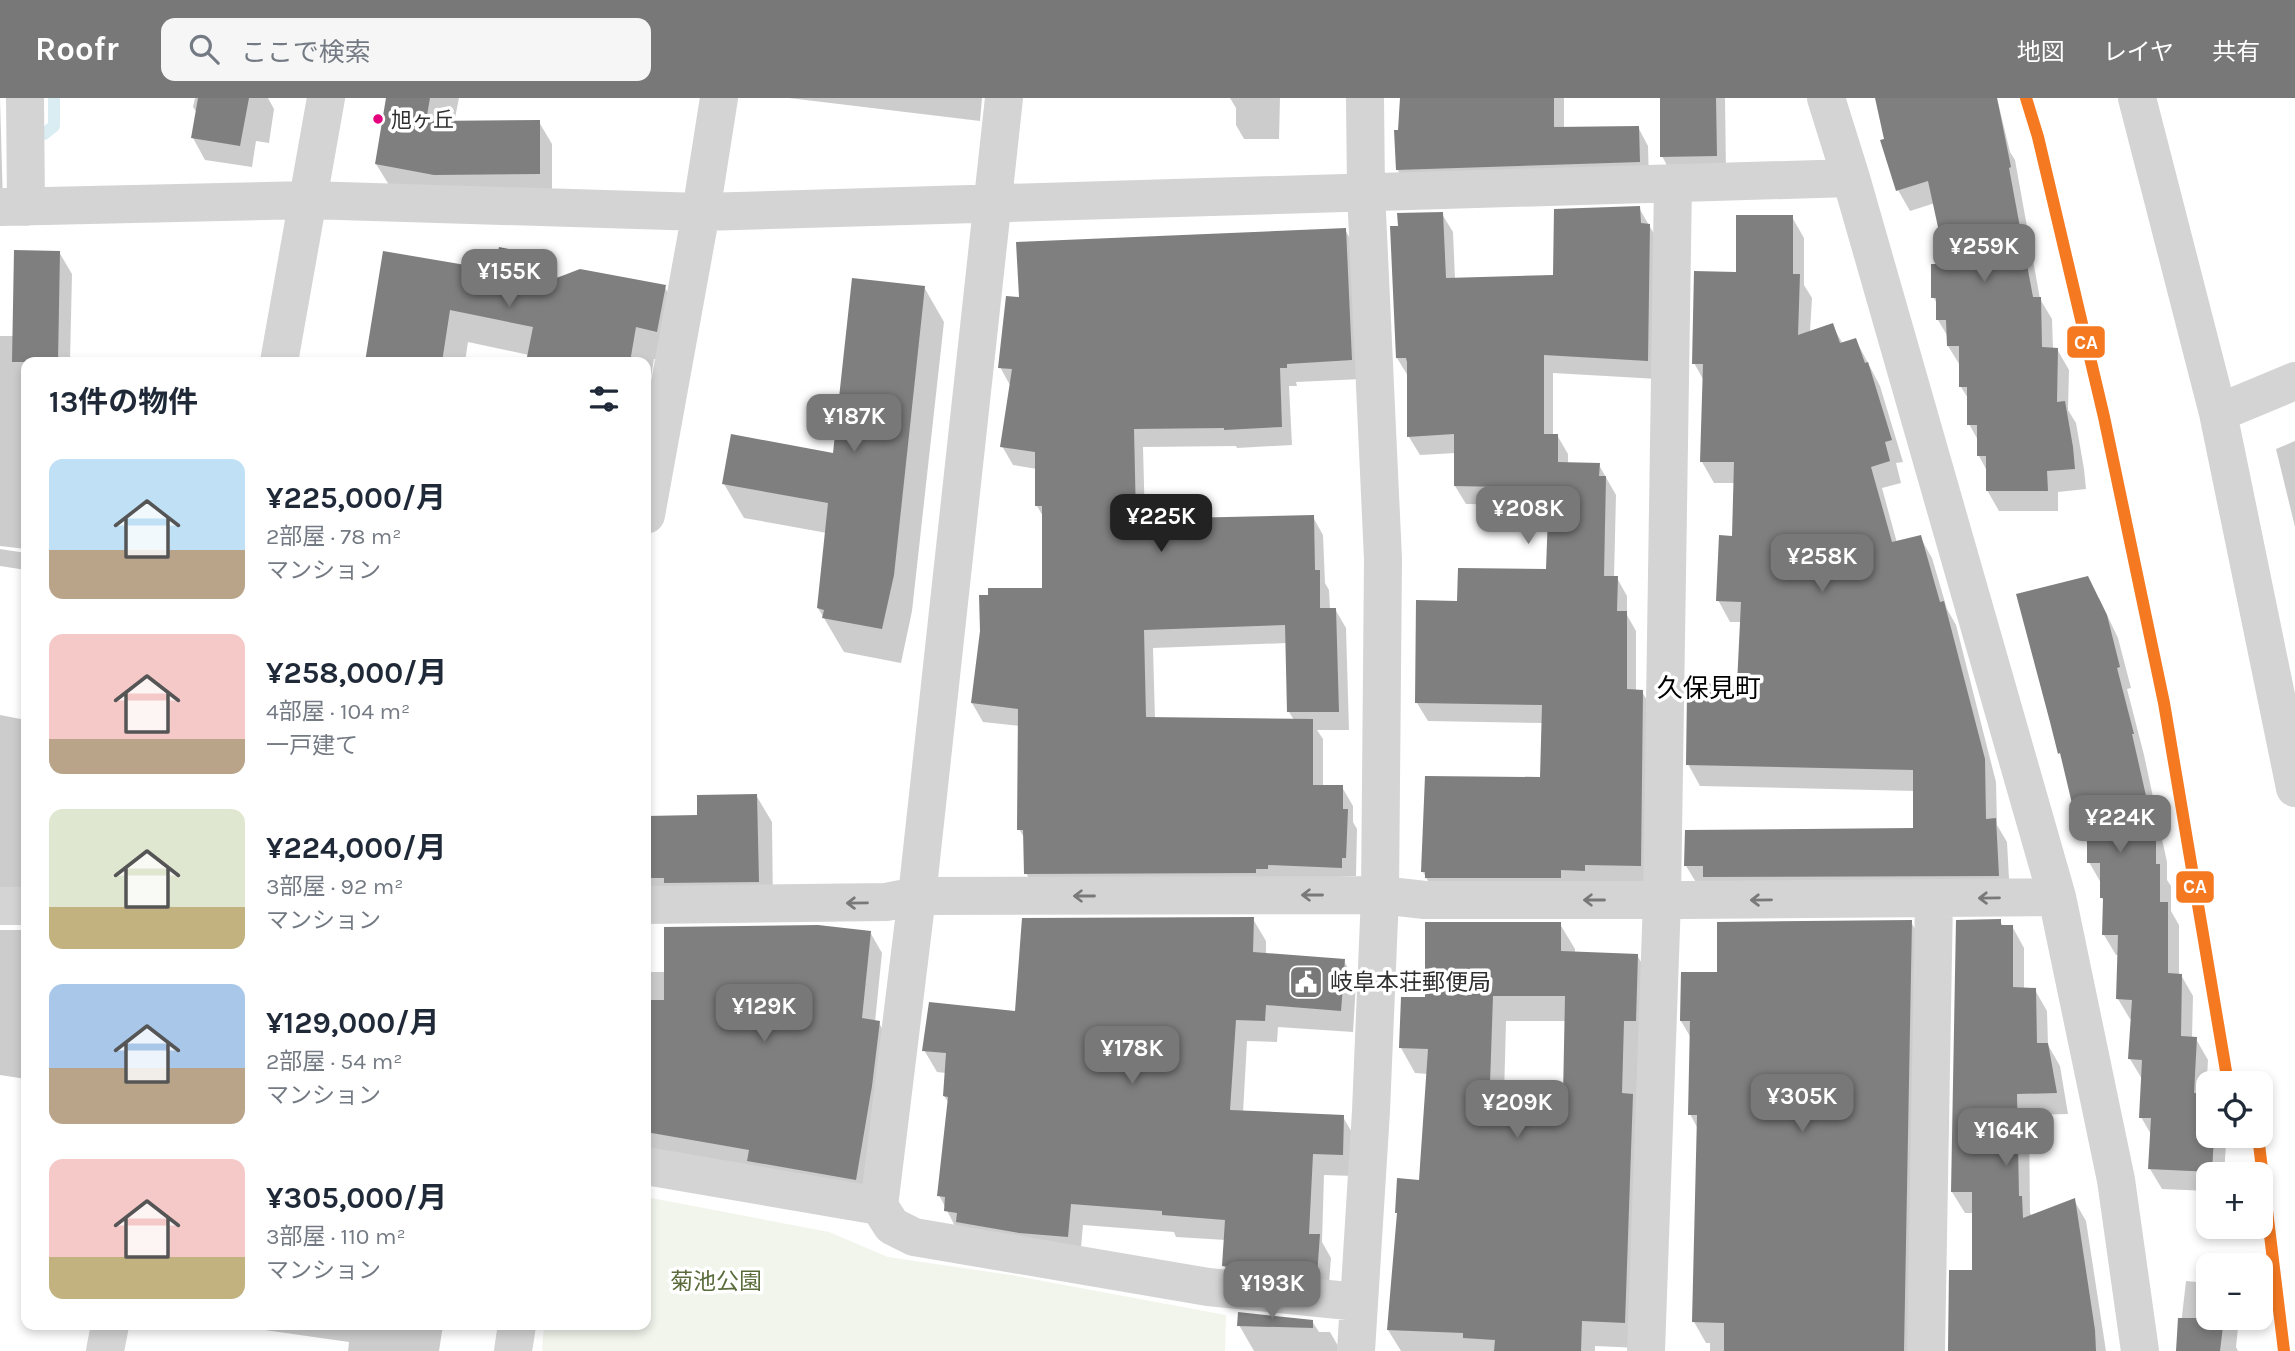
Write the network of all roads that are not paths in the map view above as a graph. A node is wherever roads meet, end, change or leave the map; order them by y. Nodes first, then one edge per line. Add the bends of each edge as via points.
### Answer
1 (24, 98) edge
2 (326, 98) edge
3 (719, 98) edge
4 (1004, 98) edge
5 (1365, 98) edge
6 (1826, 98) edge
7 (2137, 98) edge
8 (1852, 178) junction
9 (1673, 183) junction
10 (1366, 191) junction
11 (307, 200) junction
12 (991, 205) junction
13 (13, 206) edge
14 (701, 212) junction
15 (280, 357) edge
16 (2295, 381) edge
17 (2218, 413) junction
18 (651, 488) edge
19 (2295, 788) edge
20 (1380, 895) junction
21 (917, 896) junction
22 (2057, 897) junction
23 (1934, 898) junction
24 (1662, 901) junction
25 (651, 905) edge
26 (0, 906) edge
27 (21, 906) edge
28 (651, 1167) edge
29 (879, 1206) junction
30 (1358, 1302) junction
31 (109, 1330) edge
32 (516, 1330) edge
33 (105, 1351) edge
34 (513, 1351) edge
35 (1356, 1351) edge
36 (1646, 1351) edge
37 (1926, 1351) edge
38 (2140, 1351) edge

1 - 13 street
2 - 11 street
3 - 14 street
4 - 12 street
5 - 10 street
6 - 8 street
7 - 17 street
8 - 9 street
8 - 22 street
9 - 10 street
9 - 24 street
10 - 12 street
10 - 20 street via 1383,559
11 - 13 street
11 - 14 street
11 - 15 street
12 - 14 street
12 - 21 street
14 - 18 street
16 - 17 street
17 - 19 street
20 -> 21 street
24 -> 20 street via 1425,900
20 - 30 street
21 -> 25 street via 886,902
21 - 29 street
22 -> 23 street
22 - 38 street via 2116,1180
23 -> 24 street
23 - 37 street
24 - 36 street
26 - 27 street
28 - 29 street
29 - 30 street via 892,1226 914,1237 1208,1287
30 - 35 street
31 - 33 street
32 - 34 street

